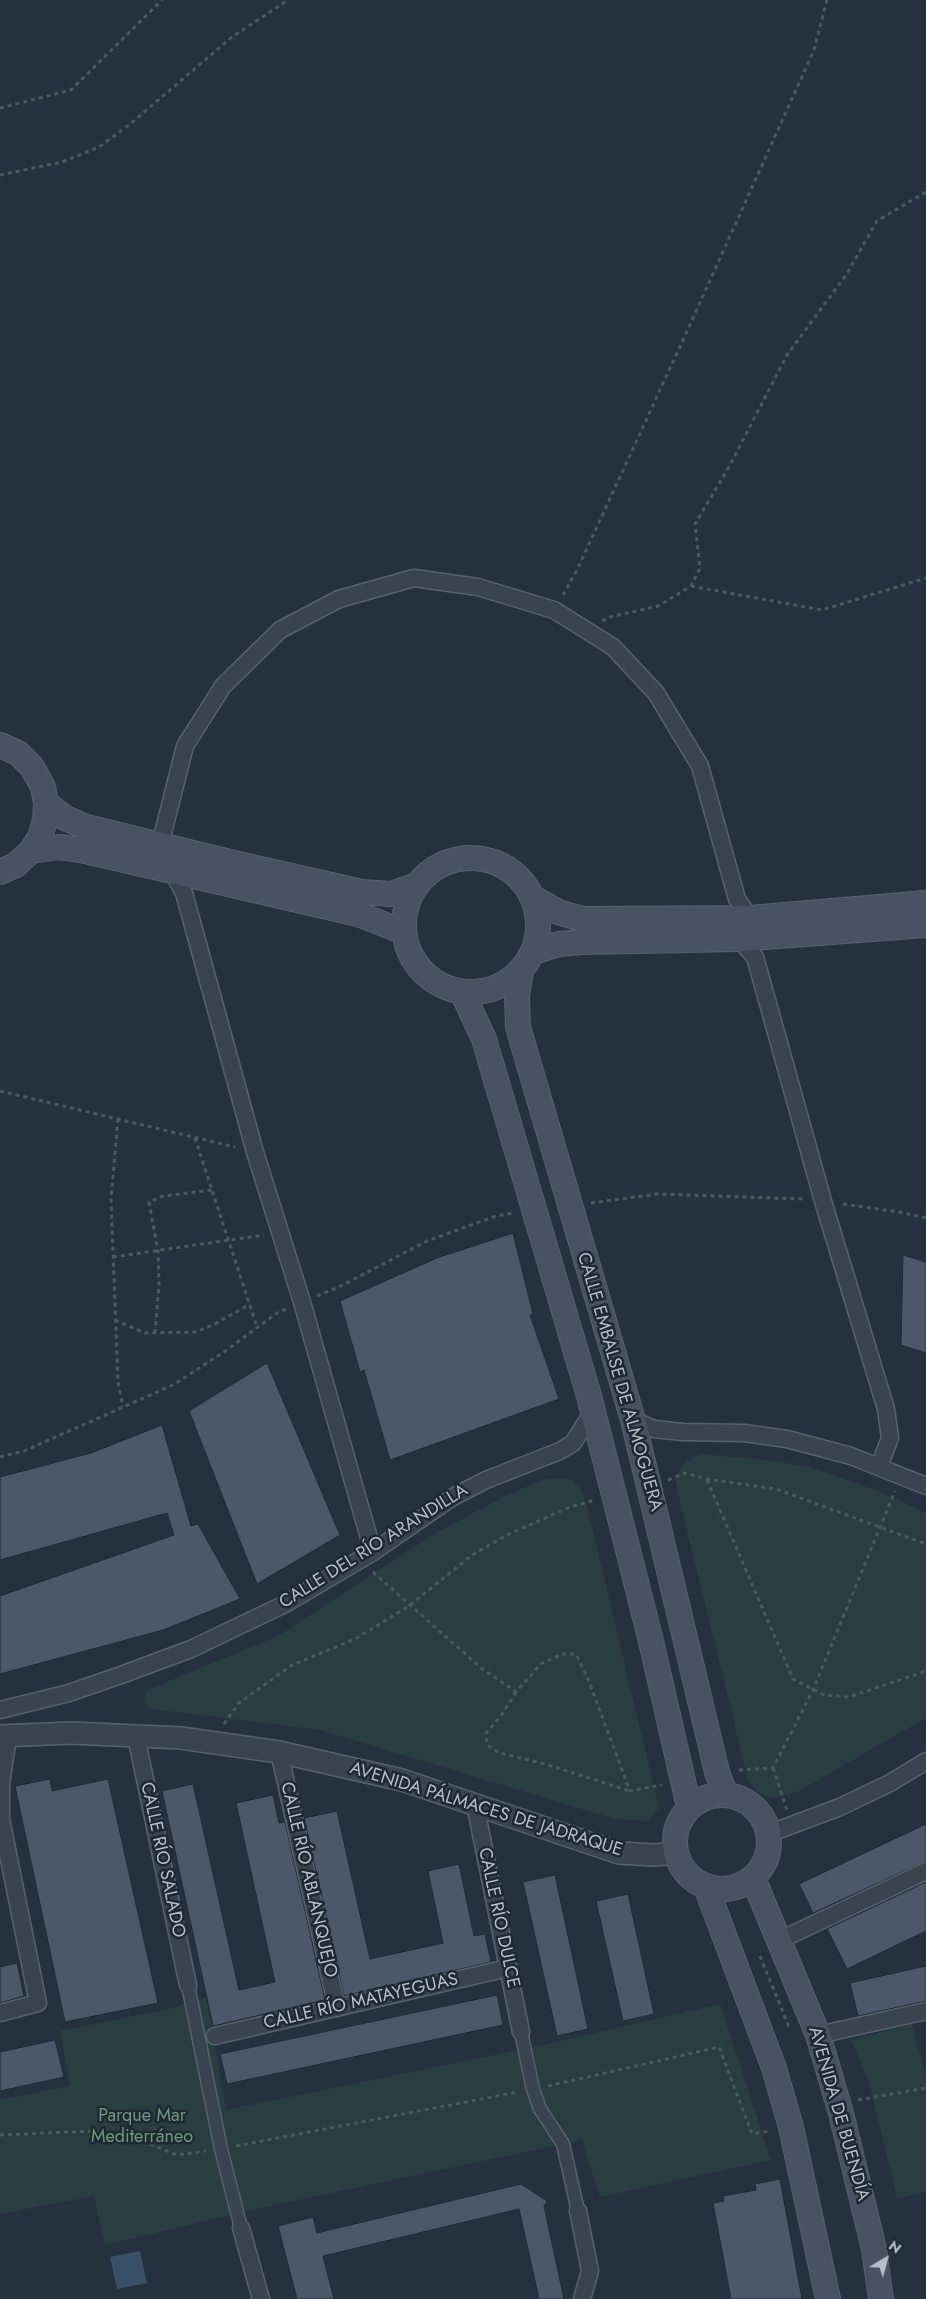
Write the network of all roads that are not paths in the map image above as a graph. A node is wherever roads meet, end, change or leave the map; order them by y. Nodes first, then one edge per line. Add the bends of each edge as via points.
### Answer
1 (0, 745) edge
2 (46, 803) junction
3 (155, 845) junction
4 (31, 851) junction
5 (172, 870) junction
6 (0, 872) edge
7 (417, 885) junction
8 (532, 897) junction
9 (926, 903) edge
10 (750, 918) junction
11 (926, 925) edge
12 (404, 932) junction
13 (739, 939) junction
14 (527, 961) junction
15 (462, 992) junction
16 (592, 1414) junction
17 (633, 1420) junction
18 (879, 1467) junction
19 (926, 1486) edge
20 (367, 1556) junction
21 (0, 1710) edge
22 (4, 1736) edge
23 (136, 1736) junction
24 (279, 1752) junction
25 (926, 1761) edge
26 (726, 1794) junction
27 (475, 1804) junction
28 (689, 1807) junction
29 (768, 1834) junction
30 (675, 1853) junction
31 (926, 1871) edge
32 (753, 1878) junction
33 (706, 1887) junction
34 (778, 1941) junction
35 (508, 1968) junction
36 (188, 1985) joint
37 (337, 2008) junction
38 (926, 2011) edge
39 (0, 2012) edge
40 (522, 2032) joint
41 (818, 2035) junction
42 (207, 2038) junction
43 (578, 2211) joint
44 (241, 2228) joint
45 (261, 2299) edge
46 (582, 2299) edge
47 (828, 2299) edge
48 (882, 2299) edge

1 - 2 main road via 18,754 32,767 43,787
2 - 3 main road via 66,818 86,827
2 - 4 main road via 40,837
3 - 7 main road via 362,892 392,894
3 - 10 street via 163,833 185,746 223,686 280,630 339,599 414,578 478,587 554,610 613,647 656,693 700,766 737,900
4 - 5 main road via 59,847
4 - 6 main road
5 - 12 main road via 358,914
5 - 20 street via 184,893 255,1152 302,1302
7 - 8 main road via 427,874 450,861 477,858 502,866 522,881
7 - 12 main road via 404,916
8 - 10 main road via 558,912 582,919
8 - 14 main road via 538,924
9 - 10 main road
11 - 13 main road
12 - 15 main road via 408,949 417,965 430,978
13 - 14 main road via 559,944
13 - 18 street via 755,957 823,1201 886,1409 890,1438
14 - 15 main road via 504,984
14 - 17 main road, CALLE EMBALSE DE ALMOGUERA via 517,996 518,1027
15 - 16 main road, CALLE EMBALSE DE ALMOGUERA via 484,1039
16 - 20 street, CALLE DEL RÍO ARANDILLA via 573,1443 453,1497
16 - 28 main road, CALLE EMBALSE DE ALMOGUERA via 650,1637
17 - 18 street via 654,1429 744,1433 788,1439
17 - 26 main road, CALLE EMBALSE DE ALMOGUERA via 717,1772
18 - 19 street
20 - 21 street, CALLE DEL RÍO ARANDILLA via 285,1604 191,1648 69,1693
22 - 23 street, AVENIDA PÁLMACES DE JADRAQUE via 71,1733
22 - 39 street via 1,1820 38,2003
23 - 24 street, AVENIDA PÁLMACES DE JADRAQUE
23 - 36 street, CALLE RÍO SALADO
24 - 27 street, AVENIDA PÁLMACES DE JADRAQUE via 402,1780
24 - 37 street, CALLE RÍO ABLANQUEJO
25 - 29 street via 840,1807
26 - 28 main road via 707,1796
26 - 29 main road via 744,1800 761,1816
27 - 30 street, AVENIDA PÁLMACES DE JADRAQUE via 619,1853
27 - 35 street, CALLE RÍO DULCE
28 - 30 main road via 678,1822 674,1837
29 - 32 main road via 768,1852 762,1868
30 - 33 main road via 690,1874
31 - 34 street
32 - 33 main road via 735,1888
32 - 34 main road, AVENIDA DE BUENDÍA
33 - 47 main road via 774,2068 791,2128
34 - 41 main road, AVENIDA DE BUENDÍA
35 - 37 street, CALLE RÍO MATAYEGUAS
35 - 40 street, CALLE RÍO DULCE
36 - 42 street
37 - 42 street, CALLE RÍO MATAYEGUAS
38 - 41 street
40 - 43 street via 533,2089 540,2109 563,2144
41 - 48 main road, AVENIDA DE BUENDÍA via 839,2104 874,2249
42 - 44 street via 221,2149
43 - 46 street via 590,2271
44 - 45 street

